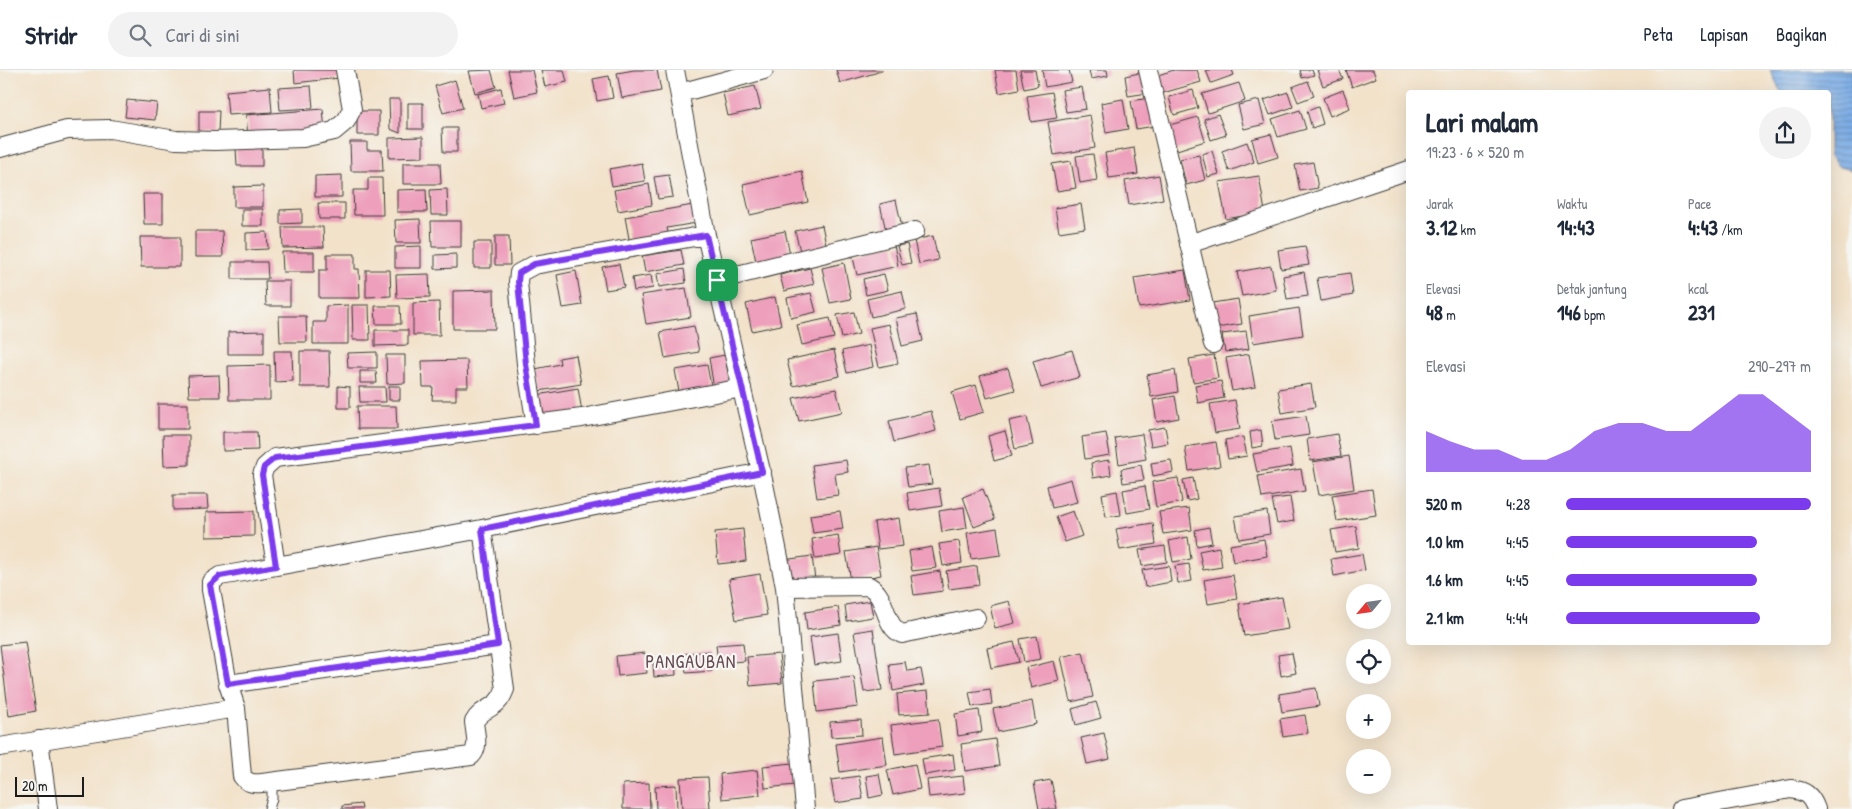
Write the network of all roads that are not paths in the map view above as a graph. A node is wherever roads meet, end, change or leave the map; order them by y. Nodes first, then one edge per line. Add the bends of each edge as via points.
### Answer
1 (345, 70) edge
2 (675, 70) edge
3 (764, 70) edge
4 (1148, 70) edge
5 (680, 94) junction
6 (0, 148) edge
7 (1406, 171) edge
8 (915, 231) dead end
9 (706, 235) junction
10 (1189, 244) junction
11 (717, 280) junction
12 (1213, 344) dead end
13 (742, 388) junction
14 (536, 425) junction
15 (762, 472) junction
16 (482, 529) junction
17 (276, 566) junction
18 (785, 587) junction
19 (976, 618) dead end
20 (498, 645) junction
21 (228, 684) junction
22 (236, 708) junction
23 (39, 740) junction
24 (0, 747) edge
25 (272, 782) junction
26 (48, 809) edge
27 (269, 809) edge
28 (805, 809) edge
29 (1681, 809) edge
30 (1816, 809) edge

1 - 6 street via 352,109 346,121 334,131 303,138 214,141 176,140 110,129 67,130
2 - 5 street
3 - 5 street
4 - 10 street
5 - 9 street
7 - 10 street
8 - 11 street
9 - 11 street
9 - 14 street via 534,264 519,273 526,364
10 - 12 street
11 - 13 street
13 - 14 street
13 - 15 street
14 - 17 street via 275,458 264,467 262,475
15 - 16 street
15 - 18 street
16 - 17 street
16 - 20 street
17 - 21 street via 224,575 212,582
18 - 19 street via 870,586 880,597 892,626 902,634
18 - 28 street
20 - 21 street
20 - 25 street via 506,689 496,706 480,714 474,722 477,747 471,756
21 - 22 street
22 - 23 street
22 - 25 street via 242,776 249,783
23 - 24 street
23 - 26 street
25 - 27 lane
29 - 30 street via 1791,788 1803,790 1812,798

